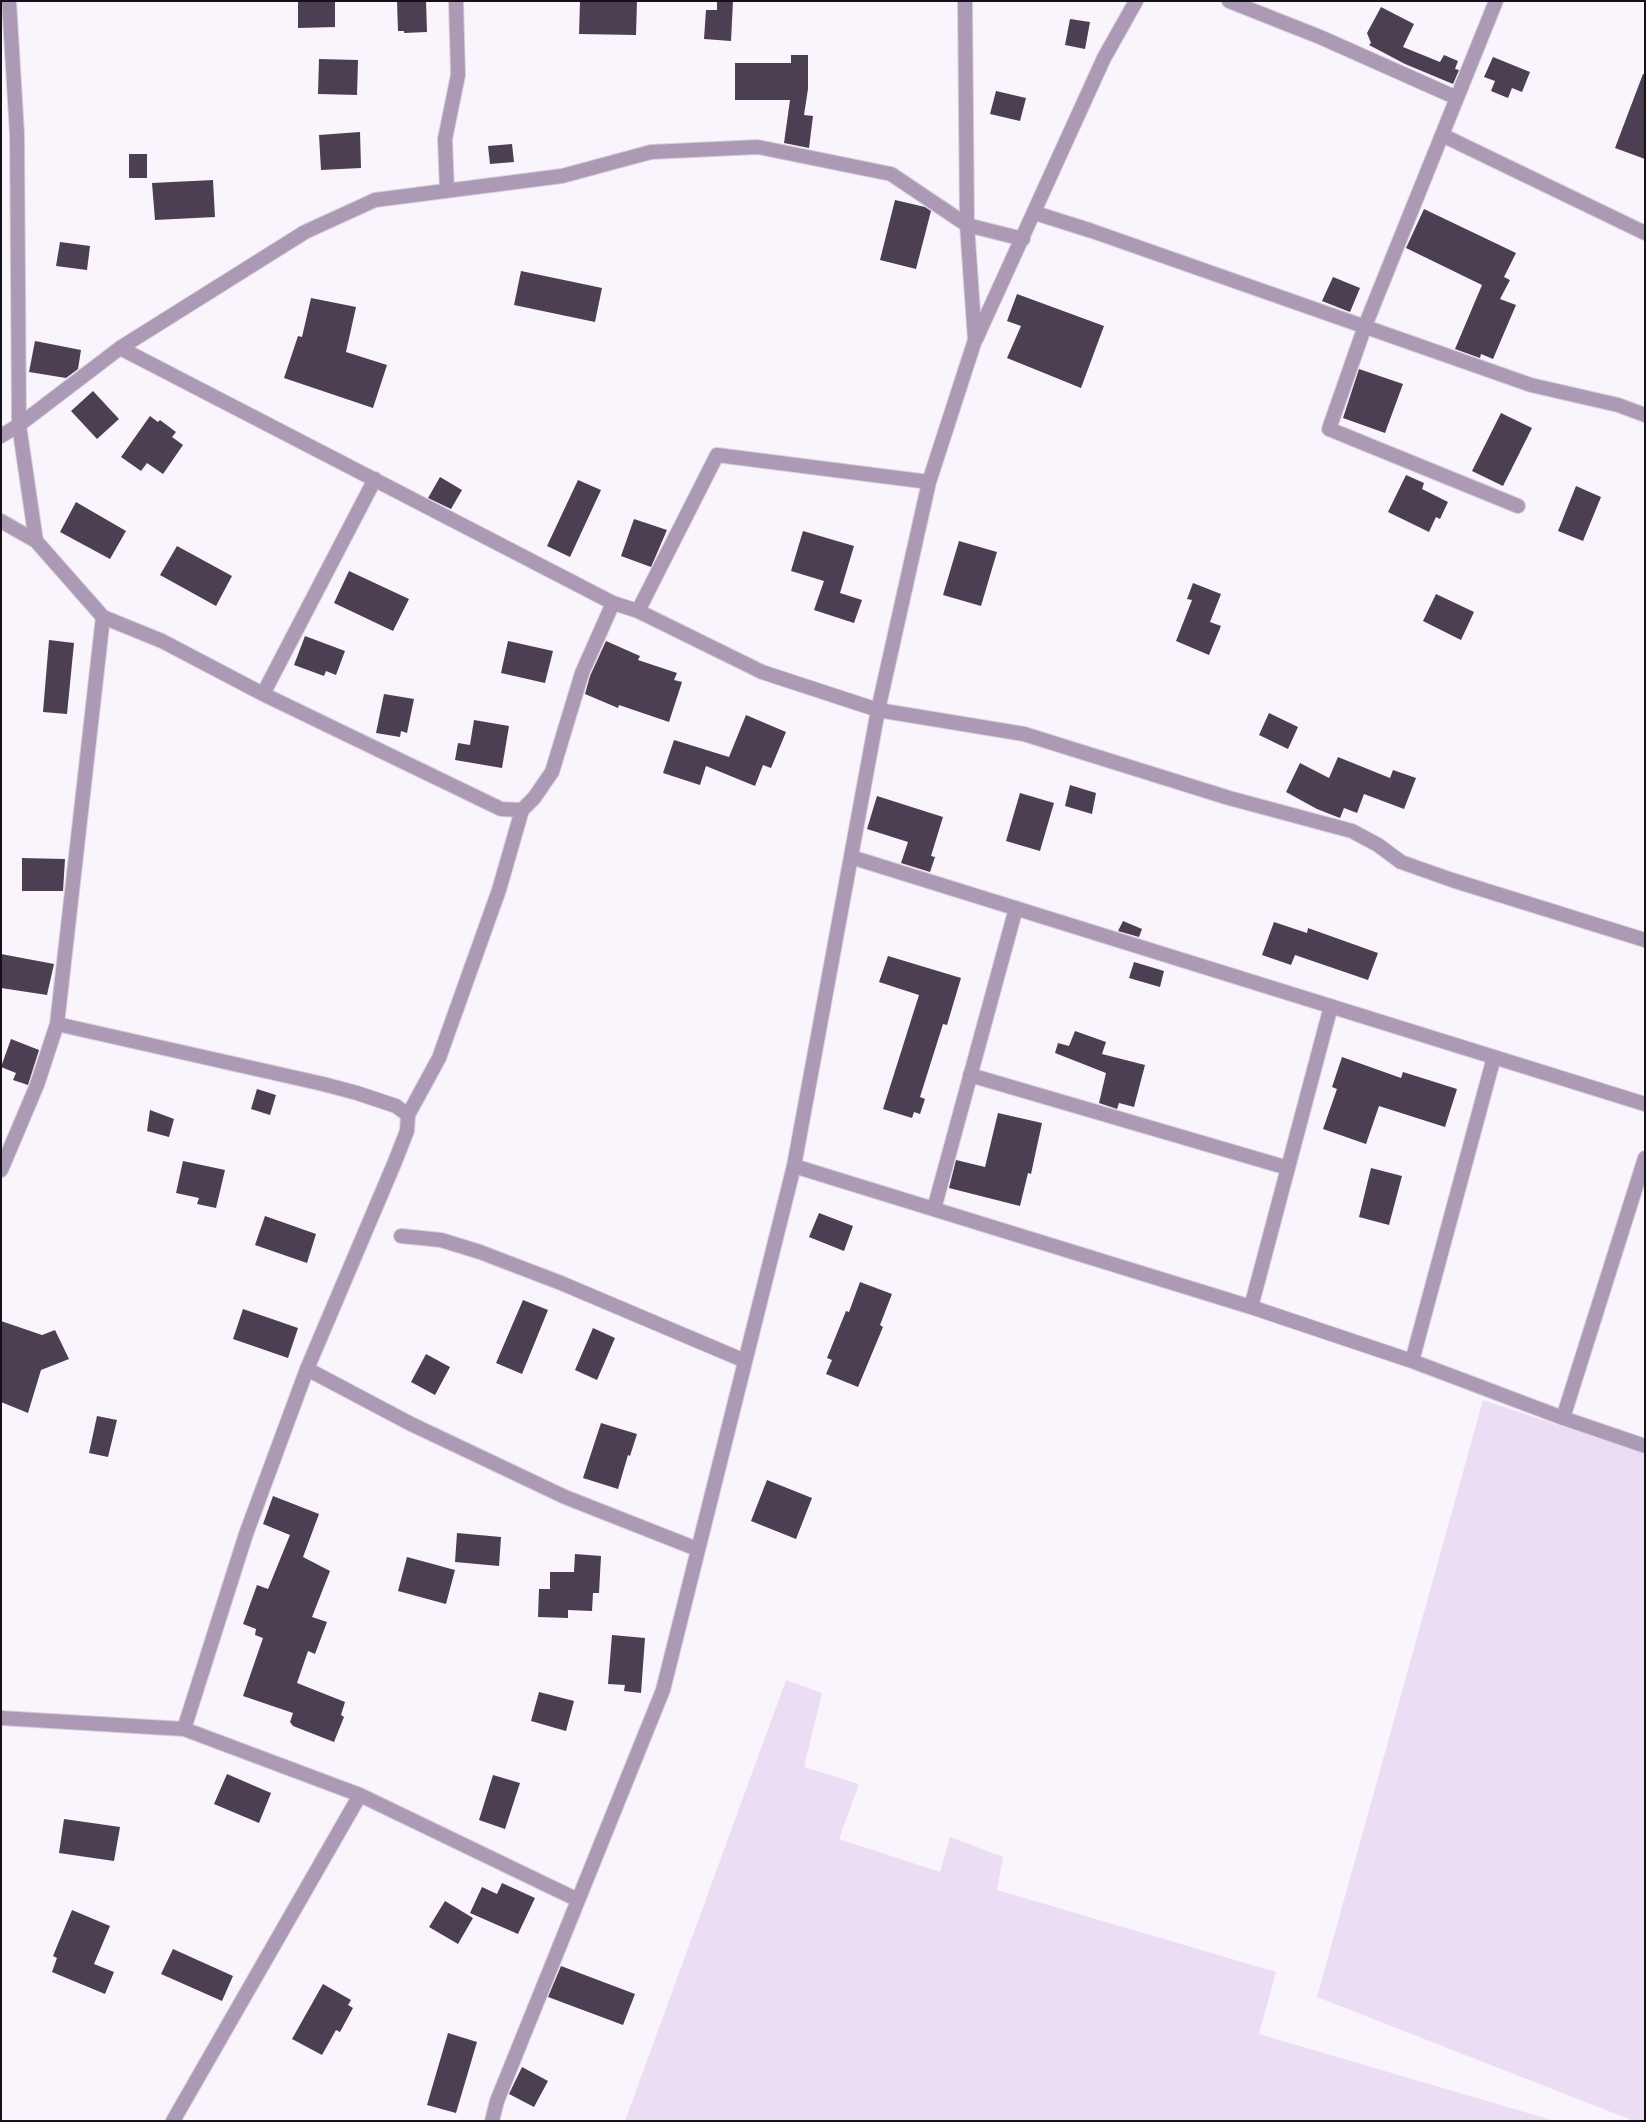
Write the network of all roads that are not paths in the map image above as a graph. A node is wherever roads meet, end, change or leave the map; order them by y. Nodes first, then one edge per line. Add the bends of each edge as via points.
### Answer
1 (9, 1) edge
2 (456, 1) edge
3 (965, 1) edge
4 (1136, 1) edge
5 (1229, 1) edge
6 (1496, 1) edge
7 (1457, 98) junction
8 (1442, 135) junction
9 (448, 191) junction
10 (1035, 214) junction
11 (967, 225) junction
12 (1645, 233) edge
13 (1023, 239) junction
14 (1365, 326) junction
15 (976, 340) junction
16 (120, 348) junction
17 (1645, 415) edge
18 (19, 425) junction
19 (1, 436) edge
20 (375, 478) junction
21 (930, 482) junction
22 (1518, 506) dead end
23 (1, 521) edge
24 (36, 541) junction
25 (613, 603) junction
26 (638, 611) junction
27 (103, 617) junction
28 (263, 694) junction
29 (878, 710) junction
30 (522, 810) junction
31 (851, 857) junction
32 (1016, 908) junction
33 (1645, 940) edge
34 (1331, 1006) junction
35 (57, 1024) junction
36 (1494, 1057) junction
37 (970, 1075) junction
38 (1645, 1104) edge
39 (408, 1115) junction
40 (1645, 1158) edge
41 (794, 1166) junction
42 (1288, 1168) junction
43 (1, 1170) edge
44 (934, 1209) junction
45 (401, 1236) dead end
46 (1251, 1307) junction
47 (745, 1361) junction
48 (1412, 1361) junction
49 (306, 1369) junction
50 (1563, 1418) junction
51 (1645, 1446) edge
52 (697, 1550) junction
53 (1, 1718) edge
54 (184, 1729) junction
55 (360, 1796) junction
56 (578, 1900) junction
57 (173, 2121) edge
58 (492, 2121) edge

1 - 18 street via 17,134
2 - 9 street via 458,75 445,139
3 - 11 street
4 - 10 street via 1104,58
5 - 7 street
6 - 7 street
7 - 8 street
8 - 12 street
8 - 14 street
9 - 11 street via 562,176 651,152 758,147 891,174
9 - 16 street via 375,200 305,232
10 - 13 street
10 - 14 street
11 - 13 street
11 - 15 street
13 - 15 street
14 - 17 street via 1532,385 1618,405
14 - 22 street via 1329,429
15 - 21 street
16 - 18 street
16 - 20 street
18 - 19 street
18 - 24 street
20 - 25 street
20 - 28 street
21 - 26 street via 717,455
21 - 29 street
23 - 24 street
24 - 27 street
25 - 26 street
25 - 30 street via 582,673 552,772
26 - 29 street via 762,672
27 - 28 street via 162,641
27 - 35 street
28 - 30 street via 501,809
29 - 31 street
29 - 33 street via 1024,734 1229,798 1352,831 1401,862
30 - 39 street via 499,890 439,1058
31 - 32 street
31 - 41 street
32 - 34 street
32 - 37 street
34 - 36 street
34 - 42 street
35 - 39 street via 331,1086 396,1106
35 - 43 street via 37,1085
36 - 38 street
36 - 48 street
37 - 42 street
37 - 44 street
39 - 49 street via 407,1131 394,1164
40 - 50 street
41 - 44 street
41 - 47 street
42 - 46 street
44 - 46 street
45 - 47 street via 441,1240 480,1252
46 - 48 street
47 - 52 street
48 - 50 street
49 - 52 street via 411,1424 565,1497
49 - 54 street via 246,1534
50 - 51 street
52 - 56 street via 663,1690
53 - 54 street
54 - 55 street
55 - 56 street
55 - 57 street
56 - 58 street via 497,2101

